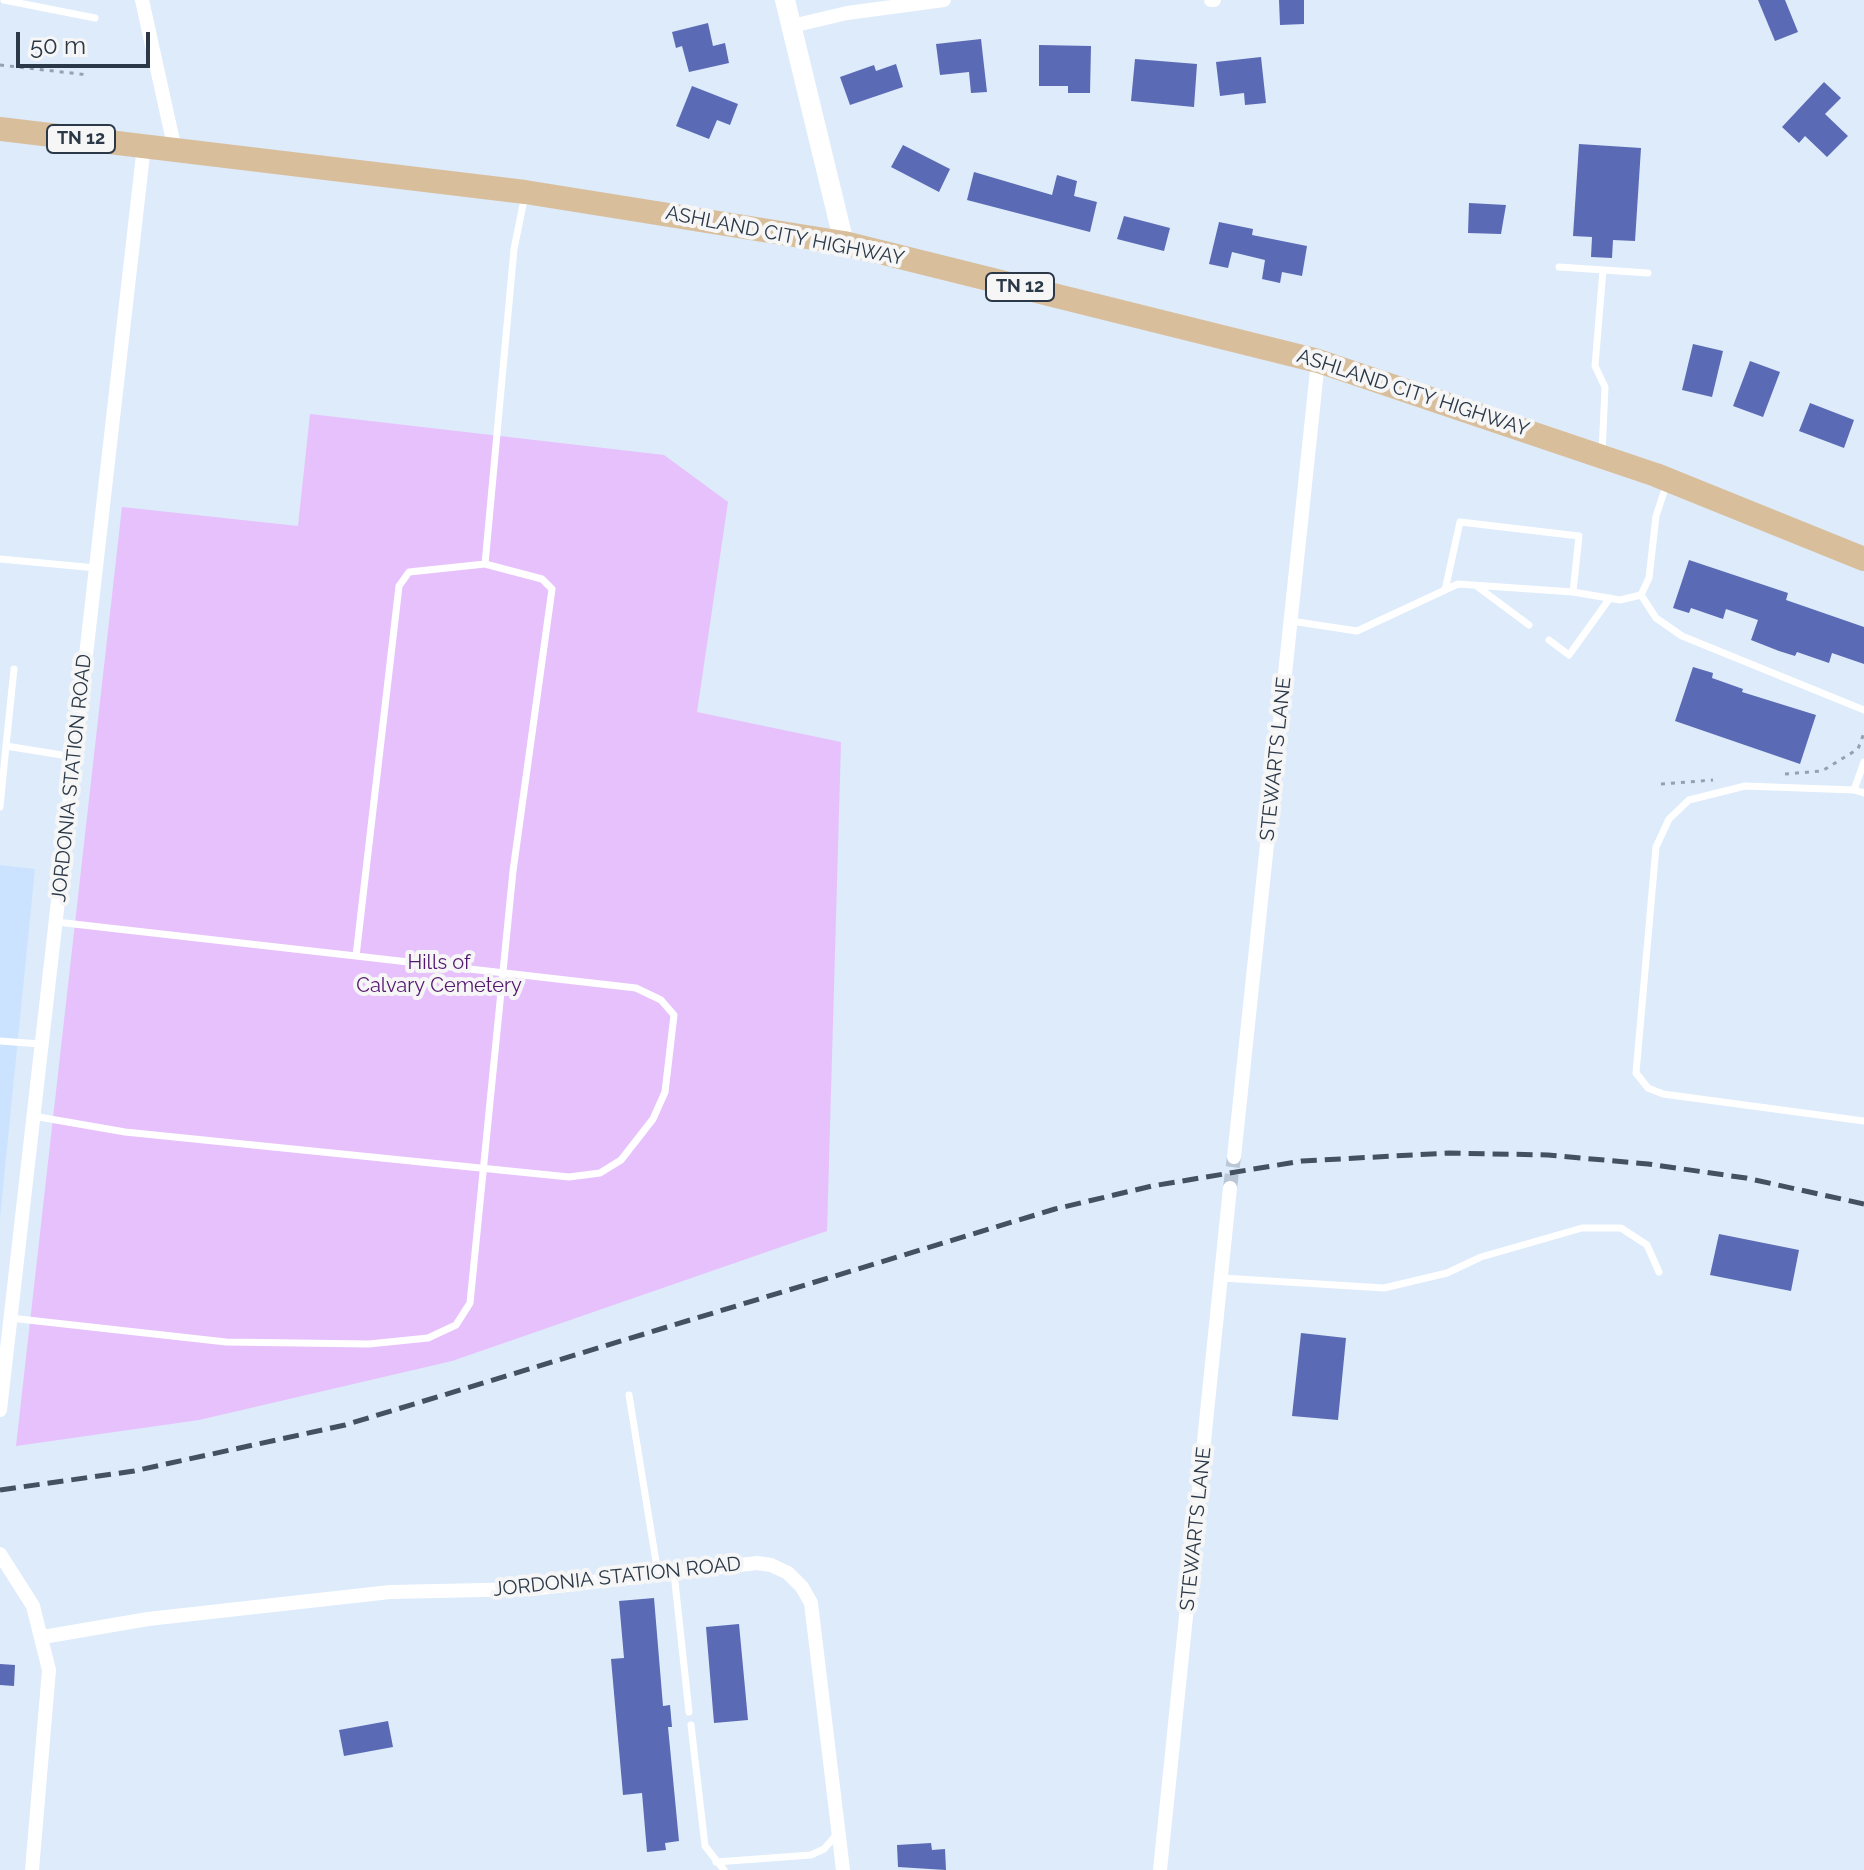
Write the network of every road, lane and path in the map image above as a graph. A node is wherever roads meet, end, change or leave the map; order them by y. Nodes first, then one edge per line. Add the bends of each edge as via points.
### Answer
1 (4, 0) edge
2 (142, 0) edge
3 (785, 0) edge
4 (944, 0) edge
5 (95, 18) dead end
6 (792, 26) junction
7 (0, 65) edge
8 (89, 75) dead end
9 (0, 129) edge
10 (144, 146) junction
11 (175, 150) junction
12 (525, 192) junction
13 (844, 243) junction
14 (1559, 267) dead end
15 (1603, 270) junction
16 (1648, 273) dead end
17 (1318, 361) junction
18 (1602, 456) junction
19 (1668, 480) junction
20 (0, 559) edge
21 (1864, 559) edge
22 (485, 564) junction
23 (96, 568) junction
24 (1477, 585) junction
25 (1445, 590) junction
26 (1573, 592) junction
27 (1641, 595) junction
28 (1610, 598) junction
29 (1290, 621) junction
30 (1529, 625) dead end
31 (1549, 640) dead end
32 (14, 669) dead end
33 (1864, 710) edge
34 (1864, 733) edge
35 (6, 746) junction
36 (74, 757) junction
37 (1864, 762) edge
38 (1778, 774) dead end
39 (1719, 779) dead end
40 (1661, 784) dead end
41 (1854, 790) junction
42 (1864, 793) edge
43 (0, 807) edge
44 (56, 922) junction
45 (356, 956) junction
46 (503, 974) junction
47 (0, 1041) edge
48 (41, 1044) junction
49 (33, 1116) junction
50 (1864, 1121) edge
51 (1234, 1157) tunnel mouth
52 (481, 1168) junction
53 (1230, 1188) tunnel mouth
54 (1659, 1272) dead end
55 (1222, 1278) junction
56 (10, 1318) junction
57 (629, 1395) dead end
58 (0, 1410) edge
59 (0, 1554) edge
60 (674, 1573) junction
61 (658, 1574) junction
62 (43, 1637) junction
63 (689, 1712) dead end
64 (691, 1725) dead end
65 (838, 1832) junction
66 (716, 1862) junction
67 (32, 1870) edge
68 (724, 1870) edge
69 (843, 1870) edge
70 (1160, 1870) edge

1 - 5 lane
2 - 11 street
3 - 6 street
4 - 6 street
6 - 13 street
7 - 8 path
9 - 10 main road, ASHLAND CITY HIGHWAY / TN 12
10 - 11 main road, ASHLAND CITY HIGHWAY / TN 12
10 - 23 street, JORDONIA STATION ROAD
11 - 12 main road, ASHLAND CITY HIGHWAY / TN 12
12 - 13 main road, ASHLAND CITY HIGHWAY / TN 12
12 - 22 lane via 514,249
13 - 17 main road, ASHLAND CITY HIGHWAY / TN 12
14 - 15 lane
15 - 16 lane
15 - 18 lane via 1595,366 1605,387
17 - 18 main road, ASHLAND CITY HIGHWAY / TN 12
17 - 29 street, STEWARTS LANE
18 - 19 main road, ASHLAND CITY HIGHWAY / TN 12
19 - 21 main road, ASHLAND CITY HIGHWAY / TN 12
19 - 27 lane
20 - 23 lane
22 - 45 lane via 409,572 399,586
22 - 46 lane via 542,579 552,589
23 - 36 street, JORDONIA STATION ROAD
24 - 25 lane
24 - 26 lane
24 - 30 lane
25 - 26 lane via 1460,522 1579,536
25 - 29 lane via 1357,631
26 - 28 lane
27 - 28 lane
27 - 33 lane via 1656,618 1682,636
28 - 31 lane via 1569,655
29 - 51 street, STEWARTS LANE
32 - 35 lane
34 - 38 path via 1858,749 1822,771
35 - 36 lane
35 - 43 lane
36 - 44 street, JORDONIA STATION ROAD
37 - 41 lane
39 - 40 path
41 - 42 lane
41 - 50 lane via 1745,786 1689,800 1669,819 1656,847 1636,1073 1648,1088 1663,1094
44 - 45 lane
44 - 48 street, JORDONIA STATION ROAD
45 - 46 lane
46 - 52 lane
46 - 52 lane via 636,988 661,1000 674,1015 665,1092 653,1119 621,1160 600,1173 569,1177
47 - 48 lane
48 - 49 street, JORDONIA STATION ROAD
49 - 52 lane via 125,1132
49 - 56 street, JORDONIA STATION ROAD
52 - 56 lane via 470,1303 456,1325 428,1338 287,1345
53 - 55 street, STEWARTS LANE
54 - 55 lane via 1647,1245 1621,1228 1582,1228 1384,1288
55 - 70 street, STEWARTS LANE
56 - 58 street, JORDONIA STATION ROAD
57 - 61 lane
59 - 62 street via 29,1597
60 - 61 street, JORDONIA STATION ROAD
60 - 63 lane
60 - 65 street, JORDONIA STATION ROAD via 757,1563 788,1573 802,1587 811,1603
61 - 62 street, JORDONIA STATION ROAD via 531,1589 390,1592 148,1619
62 - 67 street via 50,1692
64 - 66 lane via 705,1846
65 - 66 lane via 811,1855
65 - 69 street, JORDONIA STATION ROAD
66 - 68 lane

